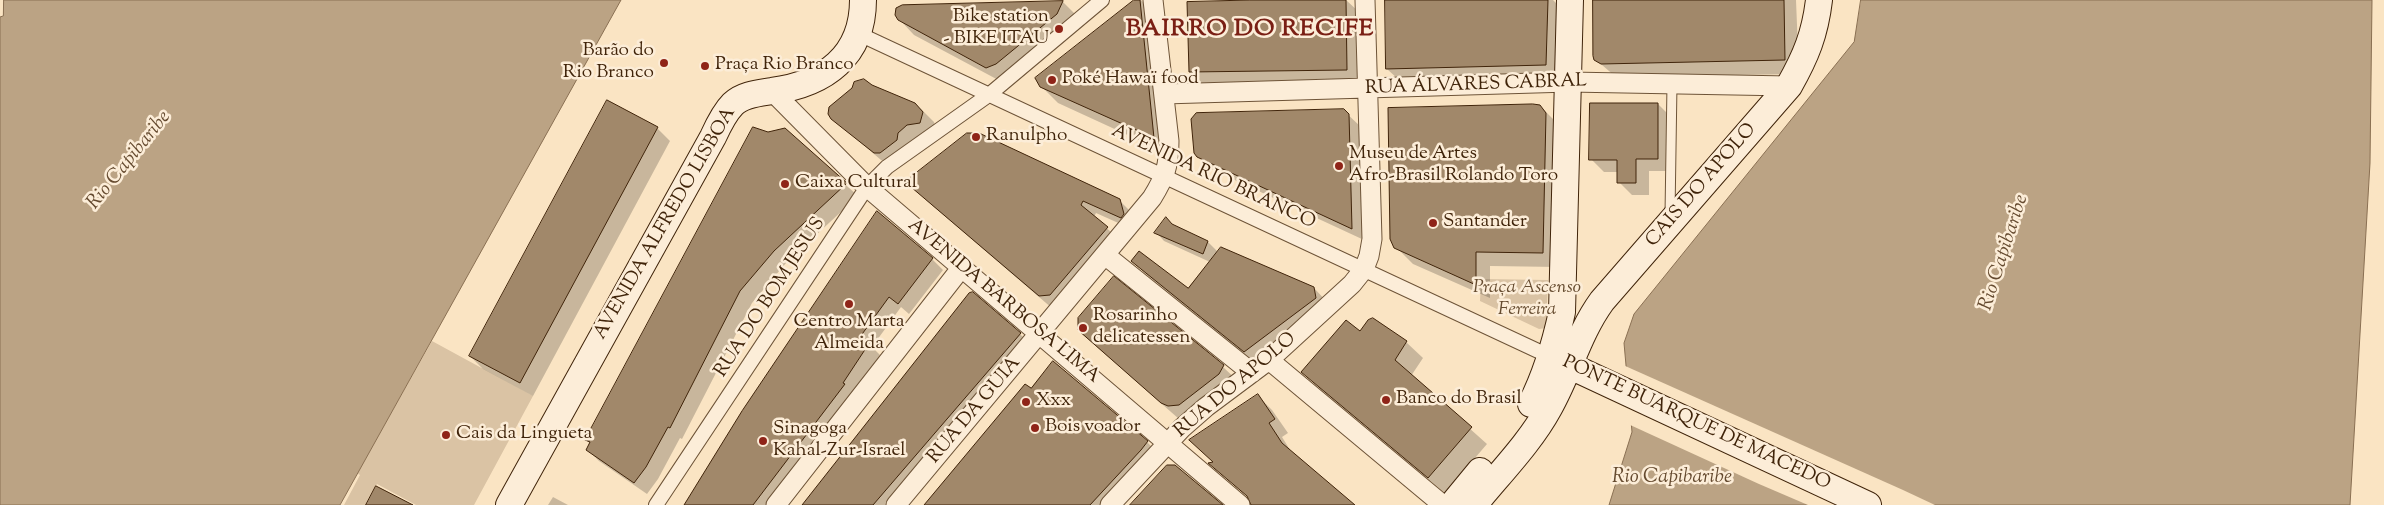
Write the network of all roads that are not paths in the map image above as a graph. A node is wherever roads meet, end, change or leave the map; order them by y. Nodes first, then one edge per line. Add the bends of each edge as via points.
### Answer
1 (864, 0) edge
2 (1102, 0) edge
3 (1153, 0) edge
4 (1365, 0) edge
5 (1570, 0) edge
6 (1820, 0) edge
7 (859, 34) junction
8 (1569, 82) junction
9 (1672, 84) junction
10 (1789, 86) junction
11 (1368, 89) junction
12 (772, 91) junction
13 (990, 94) junction
14 (1164, 94) junction
15 (1165, 177) junction
16 (867, 187) junction
17 (1670, 222) junction
18 (1105, 254) junction
19 (962, 267) junction
20 (1364, 270) junction
21 (1040, 334) junction
22 (1269, 360) junction
23 (1559, 361) junction
24 (1252, 373) junction
25 (1168, 442) junction
26 (509, 505) edge
27 (656, 505) edge
28 (776, 505) edge
29 (896, 505) edge
30 (1110, 505) edge
31 (1240, 505) edge
32 (1443, 505) edge
33 (1452, 505) edge
34 (1474, 505) edge
35 (1868, 505) edge

1 - 7 main road, AVENIDA ALFREDO LISBOA
2 - 13 street, RUA DO BOM JESUS
3 - 14 street
4 - 11 street
5 - 8 main road
6 - 10 main road, CAIS DO APOLO via 1813,38
7 - 12 main road, AVENIDA ALFREDO LISBOA via 852,48 834,68 808,82
7 - 13 street, AVENIDA RIO BRANCO
8 - 9 street, RUA ÁLVARES CABRAL
8 - 11 street, RUA ÁLVARES CABRAL
8 - 23 main road
9 - 10 street, RUA ÁLVARES CABRAL
9 - 17 lane
10 - 17 main road, CAIS DO APOLO
11 - 14 street, RUA ÁLVARES CABRAL
11 - 20 street via 1372,239
12 - 16 street, AVENIDA BARBOSA LIMA
12 - 26 main road, AVENIDA ALFREDO LISBOA via 758,92 734,103 722,119
13 - 15 street, AVENIDA RIO BRANCO
13 - 16 street, RUA DO BOM JESUS via 887,167
14 - 15 street via 1169,141
15 - 18 street, RUA DA GUIA via 1152,198
15 - 20 street, AVENIDA RIO BRANCO
16 - 19 street, AVENIDA BARBOSA LIMA
16 - 27 street, RUA DO BOM JESUS
17 - 23 main road, CAIS DO APOLO via 1592,315
18 - 21 street, RUA DA GUIA
18 - 24 street
19 - 21 street, AVENIDA BARBOSA LIMA
19 - 28 street
20 - 22 street, RUA DO APOLO via 1335,302
20 - 23 street, AVENIDA RIO BRANCO
21 - 25 street, AVENIDA BARBOSA LIMA
21 - 29 street, RUA DA GUIA
22 - 24 street, RUA DO APOLO
22 - 32 street
23 - 33 main road via 1540,387 1527,413
23 - 34 main road via 1556,396 1546,415
23 - 35 main road, PONTE BUARQUE DE MACEDO
24 - 25 street, RUA DO APOLO
25 - 30 street, RUA DO APOLO
25 - 31 street, AVENIDA BARBOSA LIMA

